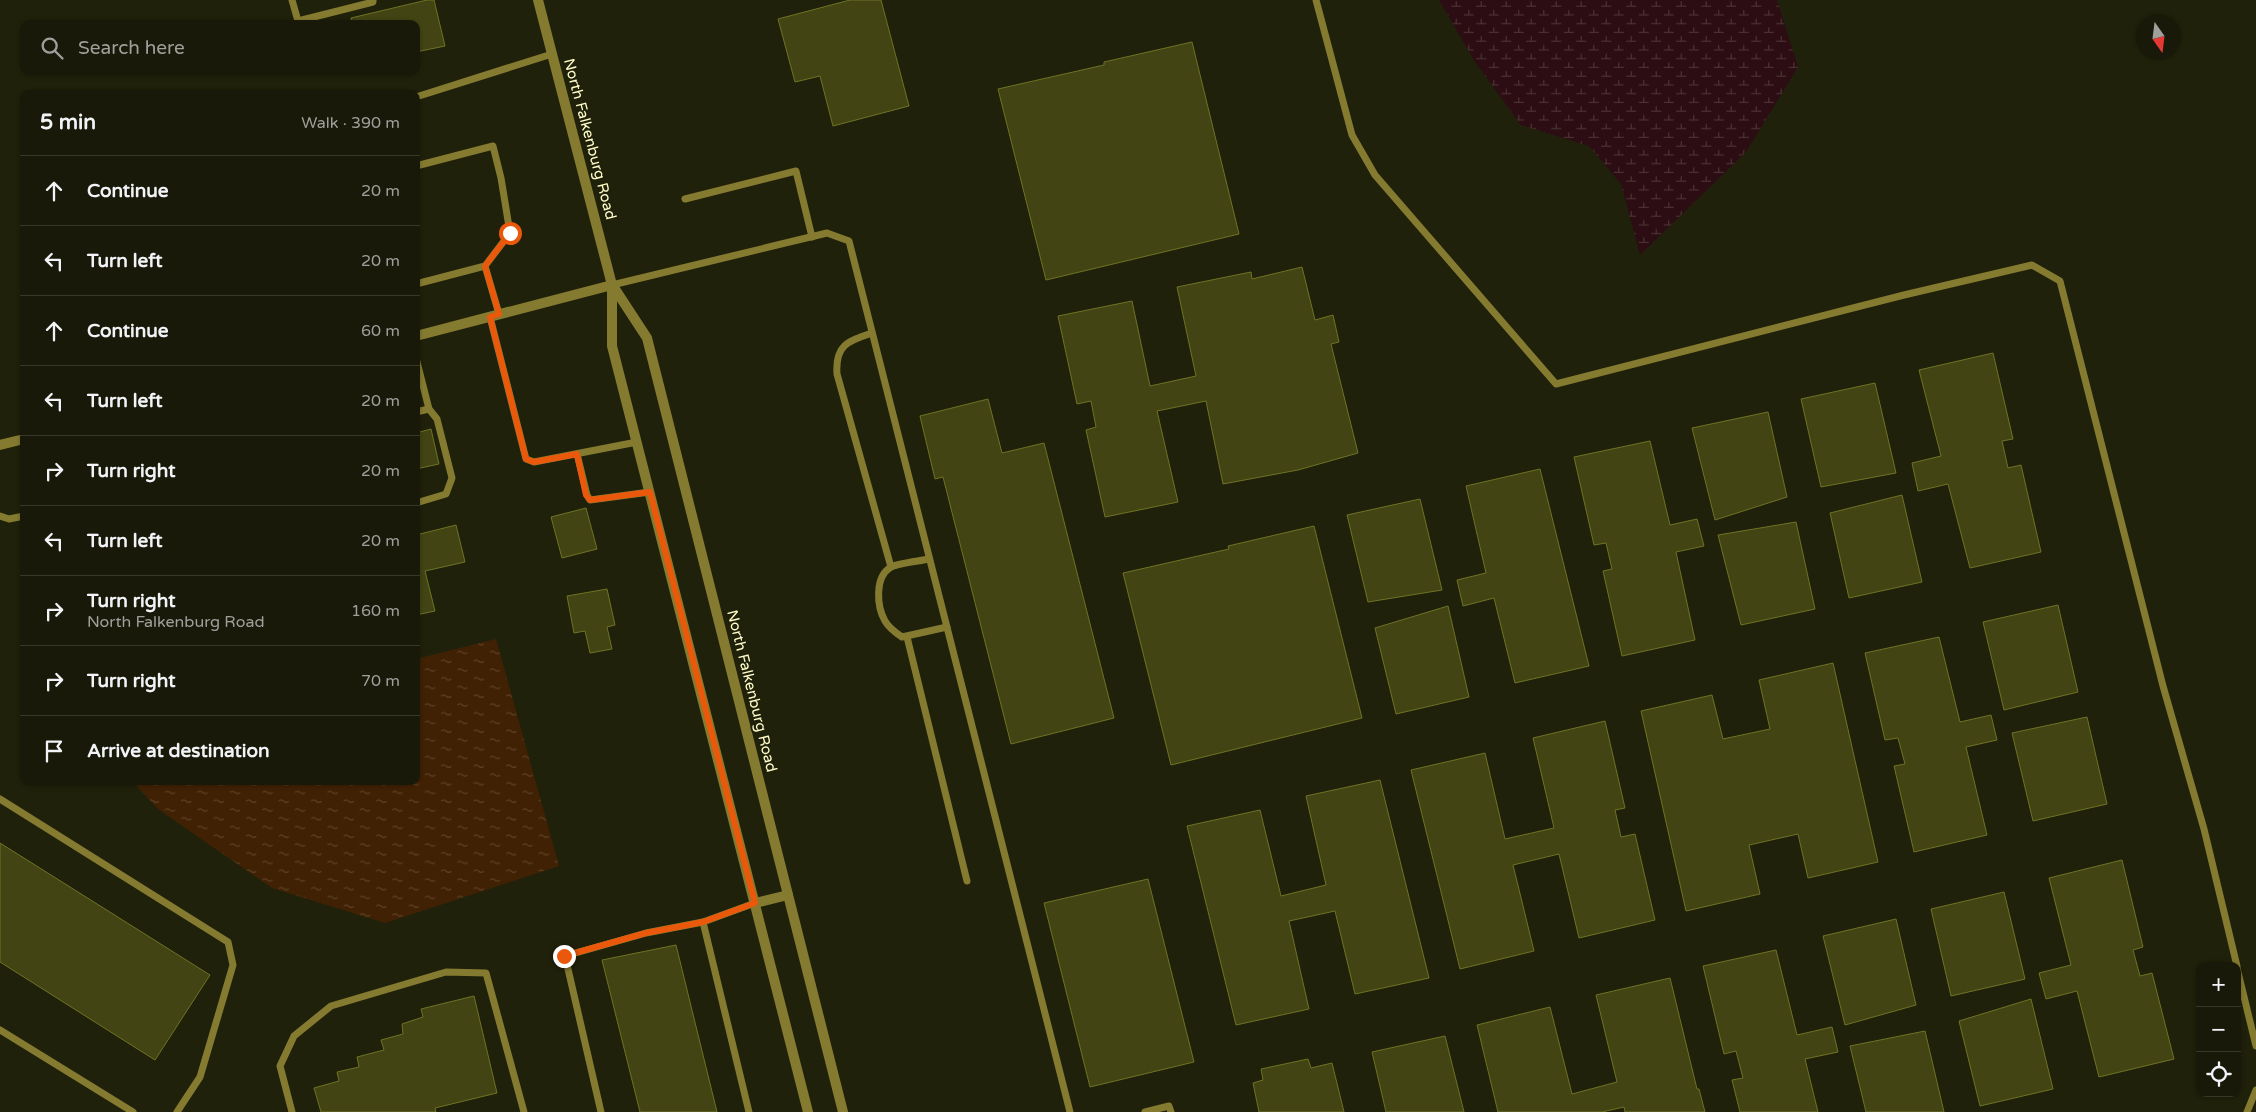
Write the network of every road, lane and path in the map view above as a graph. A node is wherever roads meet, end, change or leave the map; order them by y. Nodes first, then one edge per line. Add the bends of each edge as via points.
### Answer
1 (292, 0) edge
2 (373, 0) edge
3 (538, 0) edge
4 (1316, 0) edge
5 (298, 20) edge
6 (302, 20) edge
7 (552, 54) junction
8 (420, 96) edge
9 (420, 165) edge
10 (685, 199) dead end
11 (812, 237) junction
12 (485, 266) junction
13 (420, 283) edge
14 (612, 285) junction
15 (495, 316) junction
16 (872, 333) junction
17 (420, 335) edge
18 (420, 374) edge
19 (429, 409) junction
20 (420, 411) edge
21 (20, 440) edge
22 (637, 442) junction
23 (0, 445) edge
24 (577, 454) junction
25 (650, 492) junction
26 (420, 502) edge
27 (0, 516) edge
28 (20, 517) edge
29 (929, 559) junction
30 (891, 567) junction
31 (947, 627) junction
32 (907, 637) junction
33 (0, 799) edge
34 (966, 881) dead end
35 (788, 895) junction
36 (755, 903) junction
37 (703, 922) junction
38 (2236, 962) edge
39 (2241, 984) edge
40 (0, 1030) edge
41 (2256, 1046) edge
42 (2256, 1090) edge
43 (133, 1112) edge
44 (178, 1112) edge
45 (292, 1112) edge
46 (524, 1112) edge
47 (601, 1112) edge
48 (749, 1112) edge
49 (808, 1112) edge
50 (843, 1112) edge
51 (1070, 1112) edge
52 (1145, 1112) edge
53 (1171, 1112) edge
54 (2247, 1112) edge

1 - 5 lane
2 - 6 lane
3 - 7 street, North Falkenburg Road
4 - 38 lane via 1352,135 1375,175 1556,384 2032,265 2060,281
7 - 8 lane
7 - 14 street, North Falkenburg Road
9 - 12 lane via 493,146 510,233
10 - 11 lane via 796,171
11 - 14 lane
11 - 16 lane via 827,233 849,241
12 - 13 lane
12 - 15 lane
14 - 15 street
14 - 22 street, North Falkenburg Road via 612,346
14 - 35 street, North Falkenburg Road via 647,338
15 - 17 street
15 - 24 lane via 526,459 534,462
16 - 29 lane
16 - 30 lane via 850,341 840,350 836,362
18 - 19 lane
19 - 20 lane
19 - 26 lane via 437,419 452,478 446,494
21 - 23 street
22 - 24 lane
22 - 25 street, North Falkenburg Road
24 - 25 lane via 590,500
25 - 36 street, North Falkenburg Road
27 - 28 lane via 9,519
29 - 30 lane
29 - 31 lane
30 - 32 lane via 878,590 880,607 894,632
31 - 32 lane
31 - 51 lane
32 - 34 lane
33 - 44 lane via 228,942 233,965 200,1077
35 - 36 street
35 - 50 street, North Falkenburg Road
36 - 37 lane
36 - 49 street, North Falkenburg Road
37 - 47 lane via 646,933 564,956
37 - 48 lane
39 - 41 lane
40 - 43 lane
42 - 54 lane
45 - 46 lane via 280,1066 294,1036 331,1006 446,972 486,973
52 - 53 lane via 1169,1106

